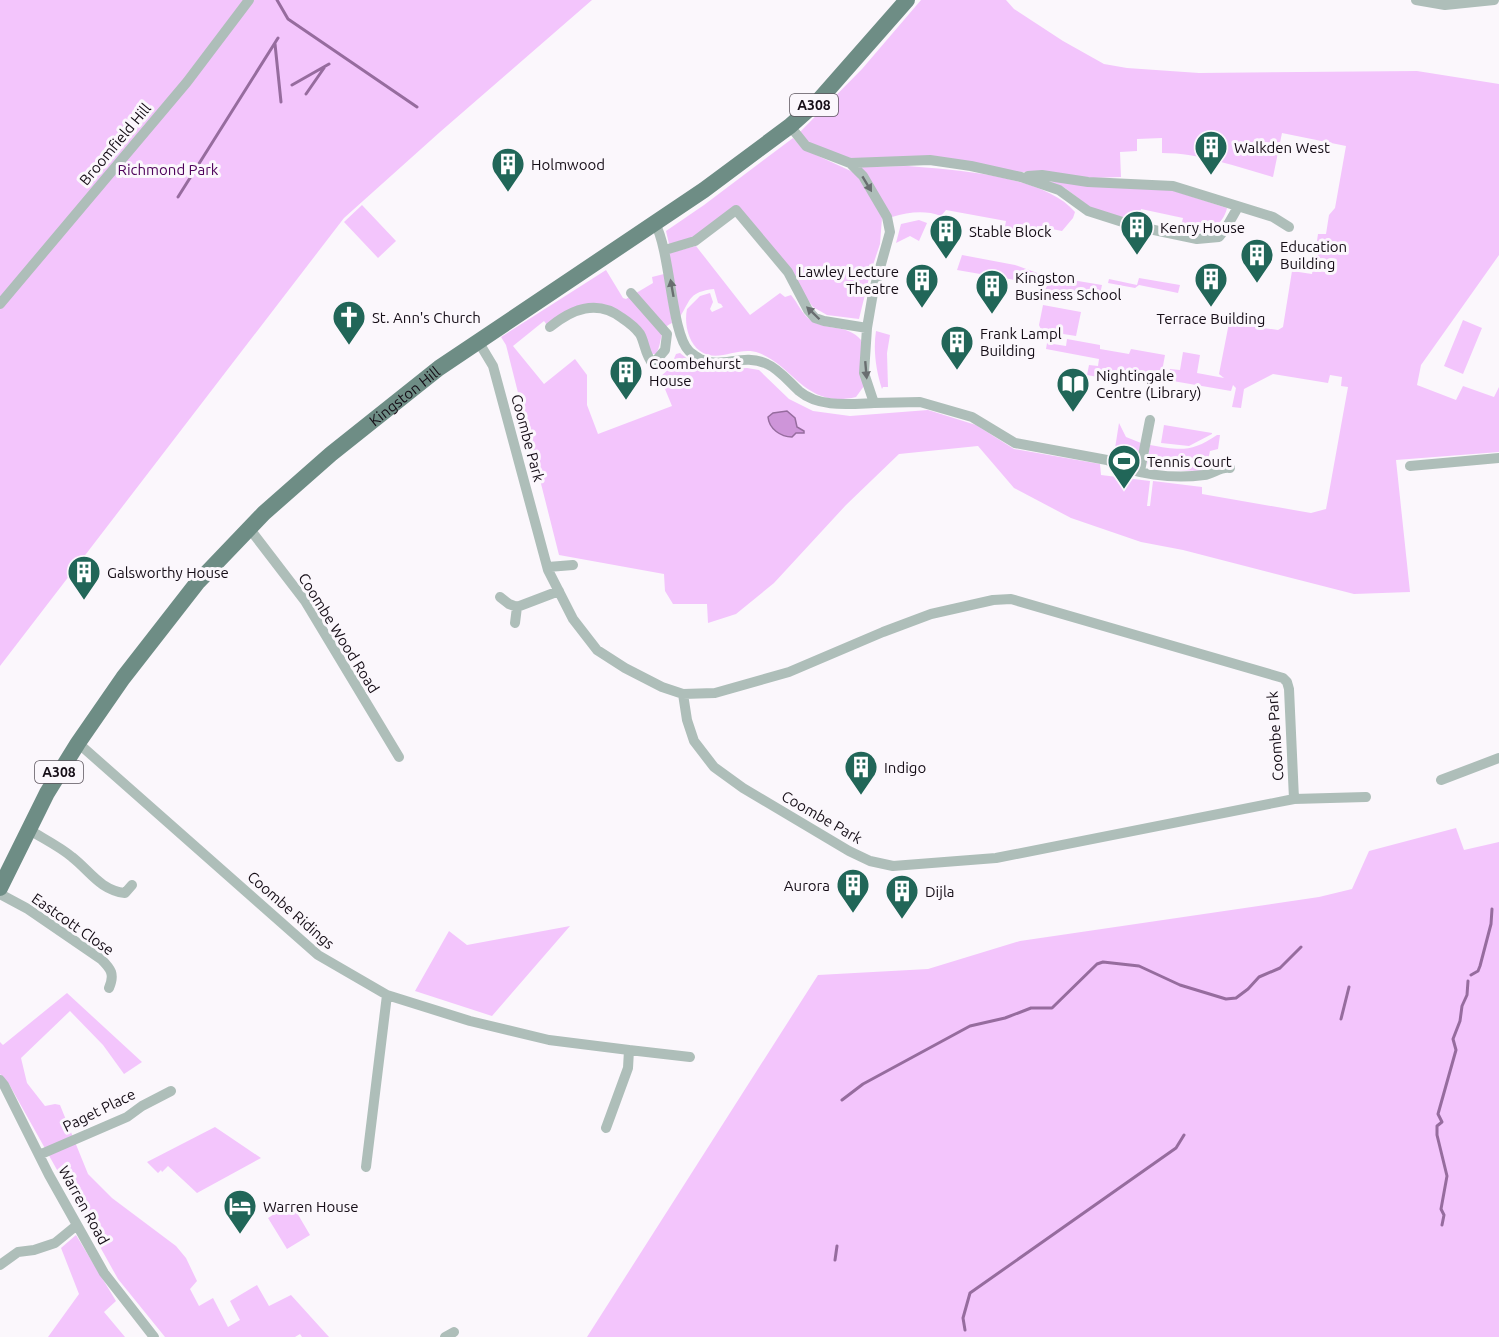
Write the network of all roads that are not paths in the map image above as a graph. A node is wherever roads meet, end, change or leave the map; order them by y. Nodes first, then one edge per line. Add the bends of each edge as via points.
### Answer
1 (249, 0) edge
2 (907, 0) edge
3 (1416, 0) edge
4 (1494, 0) edge
5 (790, 126) junction
6 (850, 163) junction
7 (1021, 177) junction
8 (1238, 207) junction
9 (656, 223) junction
10 (1289, 226) dead end
11 (665, 250) junction
12 (631, 293) dead end
13 (0, 304) edge
14 (550, 327) dead end
15 (679, 327) junction
16 (867, 328) junction
17 (666, 332) junction
18 (478, 341) junction
19 (874, 403) junction
20 (1150, 420) dead end
21 (1499, 458) edge
22 (1410, 466) dead end
23 (1230, 468) dead end
24 (1140, 471) junction
25 (249, 528) junction
26 (573, 565) dead end
27 (548, 567) junction
28 (559, 591) junction
29 (500, 597) dead end
30 (517, 607) junction
31 (515, 623) dead end
32 (682, 694) junction
33 (78, 743) junction
34 (399, 757) dead end
35 (1499, 758) edge
36 (1441, 780) dead end
37 (1366, 797) dead end
38 (1294, 799) junction
39 (28, 829) junction
40 (132, 885) dead end
41 (0, 888) edge
42 (0, 894) edge
43 (110, 988) dead end
44 (387, 995) junction
45 (629, 1050) junction
46 (690, 1057) dead end
47 (0, 1080) edge
48 (171, 1091) dead end
49 (606, 1128) dead end
50 (39, 1155) junction
51 (366, 1167) dead end
52 (76, 1225) junction
53 (0, 1265) edge
54 (154, 1337) edge

1 - 13 street, Broomfield Hill via 187,82
2 - 5 main road, Kingston Hill / A308 via 819,100
3 - 4 street via 1445,5
5 - 6 street via 806,146
5 - 9 main road, Kingston Hill / A308
6 - 7 street via 930,160
6 -> 16 street via 863,176 887,217 890,232
7 - 8 street via 1173,186
7 - 8 street via 1059,190 1088,211 1197,239 1219,237
8 - 10 street
9 - 11 street
9 - 18 main road, Kingston Hill / A308
15 -> 11 street
16 -> 11 street via 816,318 788,272 736,210 695,241
12 - 17 street
14 - 17 street via 577,310 607,308 632,324 653,364 665,350
15 - 17 street
15 - 19 street via 688,350 709,362 754,359 770,365 801,393 819,402
16 -> 19 street via 864,373
18 - 25 main road, Kingston Hill / A308 via 369,422
18 - 27 street, Coombe Park via 493,366
19 - 24 street via 920,402 940,407 972,417 1015,443 1107,460
20 - 24 street
21 - 22 street
23 - 24 street via 1206,476
25 - 33 main road, Kingston Hill / A308 via 178,605
25 - 34 street, Coombe Wood Road via 304,601
26 - 27 street
27 - 28 street, Coombe Park
28 - 30 street
28 - 32 street, Coombe Park via 573,619 597,651
29 - 30 street
30 - 31 street
32 - 38 street, Coombe Park via 694,741 714,767 849,851 893,866 996,858
32 - 38 street, Coombe Park via 715,693 789,672 931,614 1011,599 1283,678 1288,689
33 - 39 main road, Kingston Hill / A308
33 - 44 street, Coombe Ridings via 318,955
35 - 36 street
37 - 38 street
39 - 40 street via 72,856 97,882 113,892 125,893
39 - 41 main road, Kingston Hill / A308
42 - 43 street, Eastcott Close via 101,959 111,969
44 - 45 street, Coombe Ridings via 538,1037
44 - 51 street
45 - 46 street, Coombe Ridings
45 - 49 street via 628,1068
47 - 50 street, Warren Road
48 - 50 street, Paget Place via 127,1116
50 - 52 street, Warren Road
52 - 53 street via 54,1243 18,1252
52 - 54 street, Warren Road via 105,1273

